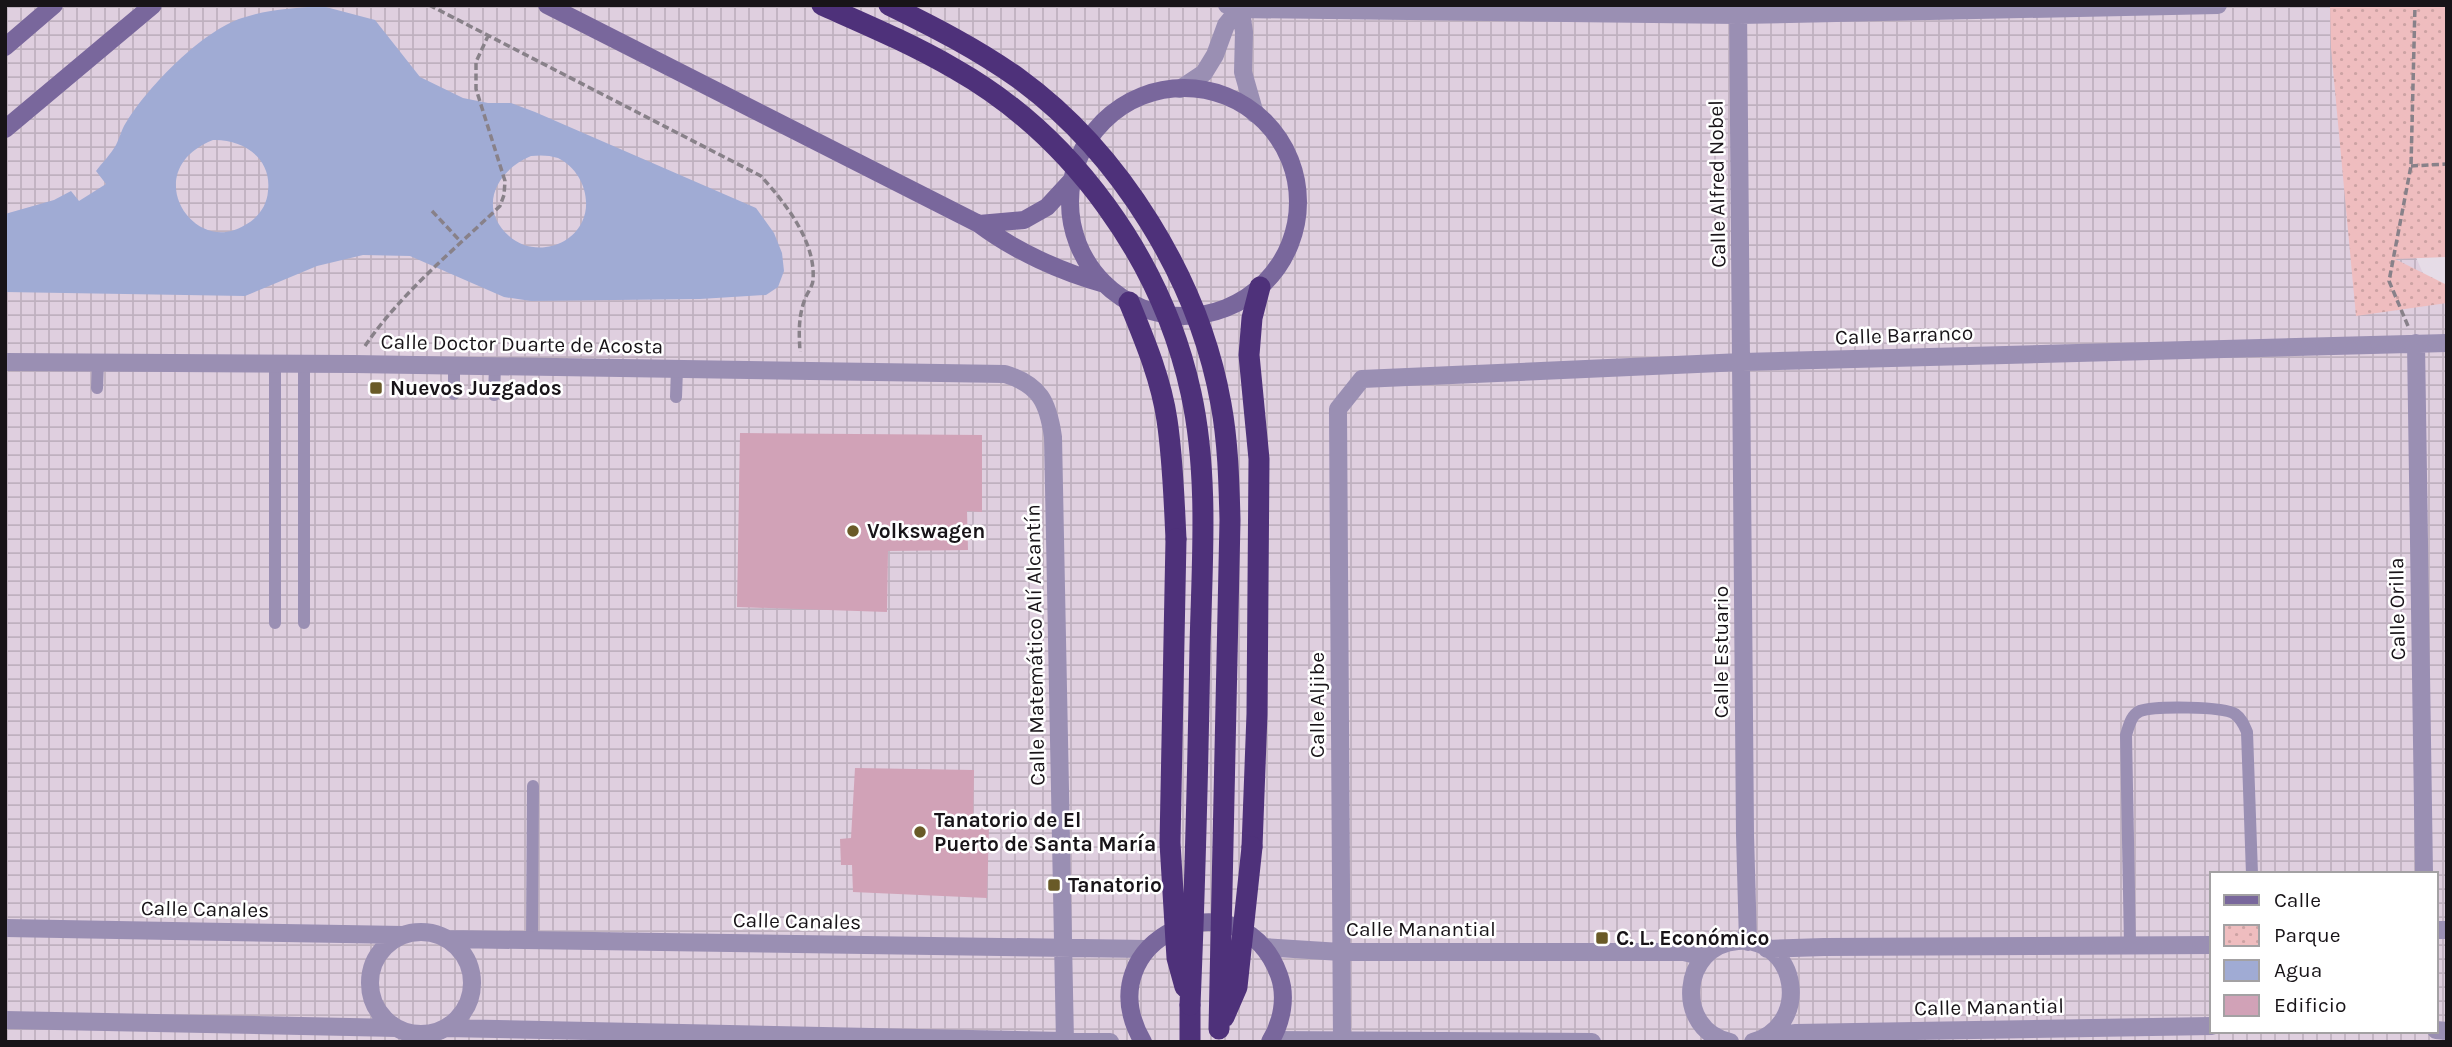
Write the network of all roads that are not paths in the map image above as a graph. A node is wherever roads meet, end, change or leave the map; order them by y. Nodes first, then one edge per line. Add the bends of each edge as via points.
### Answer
1 (54, 5) edge
2 (153, 5) edge
3 (547, 5) edge
4 (822, 5) edge
5 (889, 5) edge
6 (2218, 5) edge
7 (1235, 7) edge
8 (1738, 10) edge
9 (5, 47) edge
10 (1180, 89) junction
11 (1255, 114) junction
12 (5, 129) edge
13 (1071, 181) junction
14 (979, 224) junction
15 (1104, 284) junction
16 (1261, 287) junction
17 (1129, 302) junction
18 (2416, 343) junction
19 (2447, 344) edge
20 (5, 362) edge
21 (99, 362) junction
22 (1742, 362) junction
23 (275, 363) junction
24 (304, 364) junction
25 (454, 365) junction
26 (495, 366) junction
27 (677, 369) junction
28 (1362, 379) joint
29 (97, 388) dead end
30 (1035, 389) joint
31 (454, 394) dead end
32 (494, 395) dead end
33 (676, 397) dead end
34 (275, 623) dead end
35 (304, 623) dead end
36 (533, 786) dead end
37 (2252, 872) edge
38 (2424, 872) edge
39 (5, 928) edge
40 (403, 935) junction
41 (448, 939) junction
42 (532, 940) junction
43 (1748, 942) junction
44 (2130, 945) junction
45 (2210, 945) edge
46 (1065, 947) junction
47 (1263, 947) junction
48 (1147, 949) junction
49 (1767, 949) junction
50 (1341, 952) junction
51 (1704, 957) junction
52 (1190, 1005) junction
53 (5, 1020) edge
54 (2210, 1026) edge
55 (397, 1028) junction
56 (446, 1028) junction
57 (1219, 1035) edge
58 (1822, 1037) edge
59 (428, 1038) edge
60 (1760, 1040) edge
61 (1065, 1041) edge
62 (1270, 1041) edge
63 (1342, 1041) edge
64 (1725, 1041) edge
65 (1110, 1042) edge
66 (1143, 1042) edge
67 (1190, 1042) edge
68 (1592, 1042) edge
69 (1698, 1042) edge

1 - 9 street
2 - 12 street
3 - 14 street
4 - 52 highway, bridge via 957,70 1046,136 1118,223 1169,321 1191,393 1201,470 1197,844
5 - 57 highway, bridge via 953,37 1020,79 1078,131 1130,193 1170,258 1211,364 1226,443 1230,520
6 - 8 street
7 - 8 street
7 - 10 street via 1204,73
7 - 11 street via 1244,32 1242,72
8 - 22 street, Calle Alfred Nobel
10 - 11 street via 1220,94
10 - 13 street via 1156,91 1126,103 1100,123 1082,150
11 - 16 street via 1281,142 1298,192 1290,244
13 - 14 street via 1047,207 1024,220
13 - 15 street via 1075,237
14 - 15 street via 1073,275
15 - 17 street
16 - 17 street via 1231,306 1197,316 1162,314
16 - 57 highway, bridge via 1248,355 1259,459 1252,846 1237,987
17 - 52 highway, bridge via 1152,358 1167,418 1172,463 1176,539 1170,844 1177,958
18 - 19 street, Calle Barranco
18 - 22 street, Calle Barranco
18 - 38 street, Calle Orilla
20 - 21 street, Calle Doctor Duarte de Acosta
21 - 23 street, Calle Doctor Duarte de Acosta
21 - 29 lane
22 - 28 street, Calle Barranco
22 - 43 street, Calle Estuario
23 - 24 street, Calle Doctor Duarte de Acosta
23 - 34 lane
24 - 25 street, Calle Doctor Duarte de Acosta
24 - 35 lane
25 - 26 street, Calle Doctor Duarte de Acosta
25 - 31 lane
26 - 27 street, Calle Doctor Duarte de Acosta
26 - 32 lane
27 - 30 street, Calle Doctor Duarte de Acosta via 1005,374
27 - 33 lane
28 - 50 street, Calle Aljibe via 1339,409
30 - 46 street, Calle Matemático Alí Alcantín via 1050,416 1053,437
36 - 42 lane
37 - 44 lane via 2243,722 2228,710 2139,712 2126,734
39 - 40 street, Calle Canales
40 - 41 street via 428,932
40 - 55 street via 384,948 370,978 375,1004
41 - 42 street, Calle Canales
41 - 56 street via 463,955 472,987 463,1013
42 - 46 street, Calle Canales
43 - 49 street
43 - 51 street via 1724,944
44 - 45 street
44 - 49 street
46 - 48 street, Calle Canales
46 - 61 street, Calle Matemático Alí Alcantín
47 - 48 street via 1226,924 1204,921 1163,934
47 - 50 street, Calle Manantial
47 - 62 street via 1281,982 1283,1002
48 - 66 street via 1129,986 1129,1007
49 - 60 street via 1787,971 1791,1001 1778,1027
50 - 51 street, Calle Manantial via 1684,952
50 - 63 street, Calle Aljibe
51 - 64 street via 1692,978 1691,1002 1701,1025
52 - 67 highway
53 - 55 street
54 - 58 street, Calle Manantial
55 - 59 street
56 - 59 street
56 - 61 street
58 - 60 street, Calle Manantial
61 - 65 street
62 - 63 street
63 - 68 street
64 - 69 street

